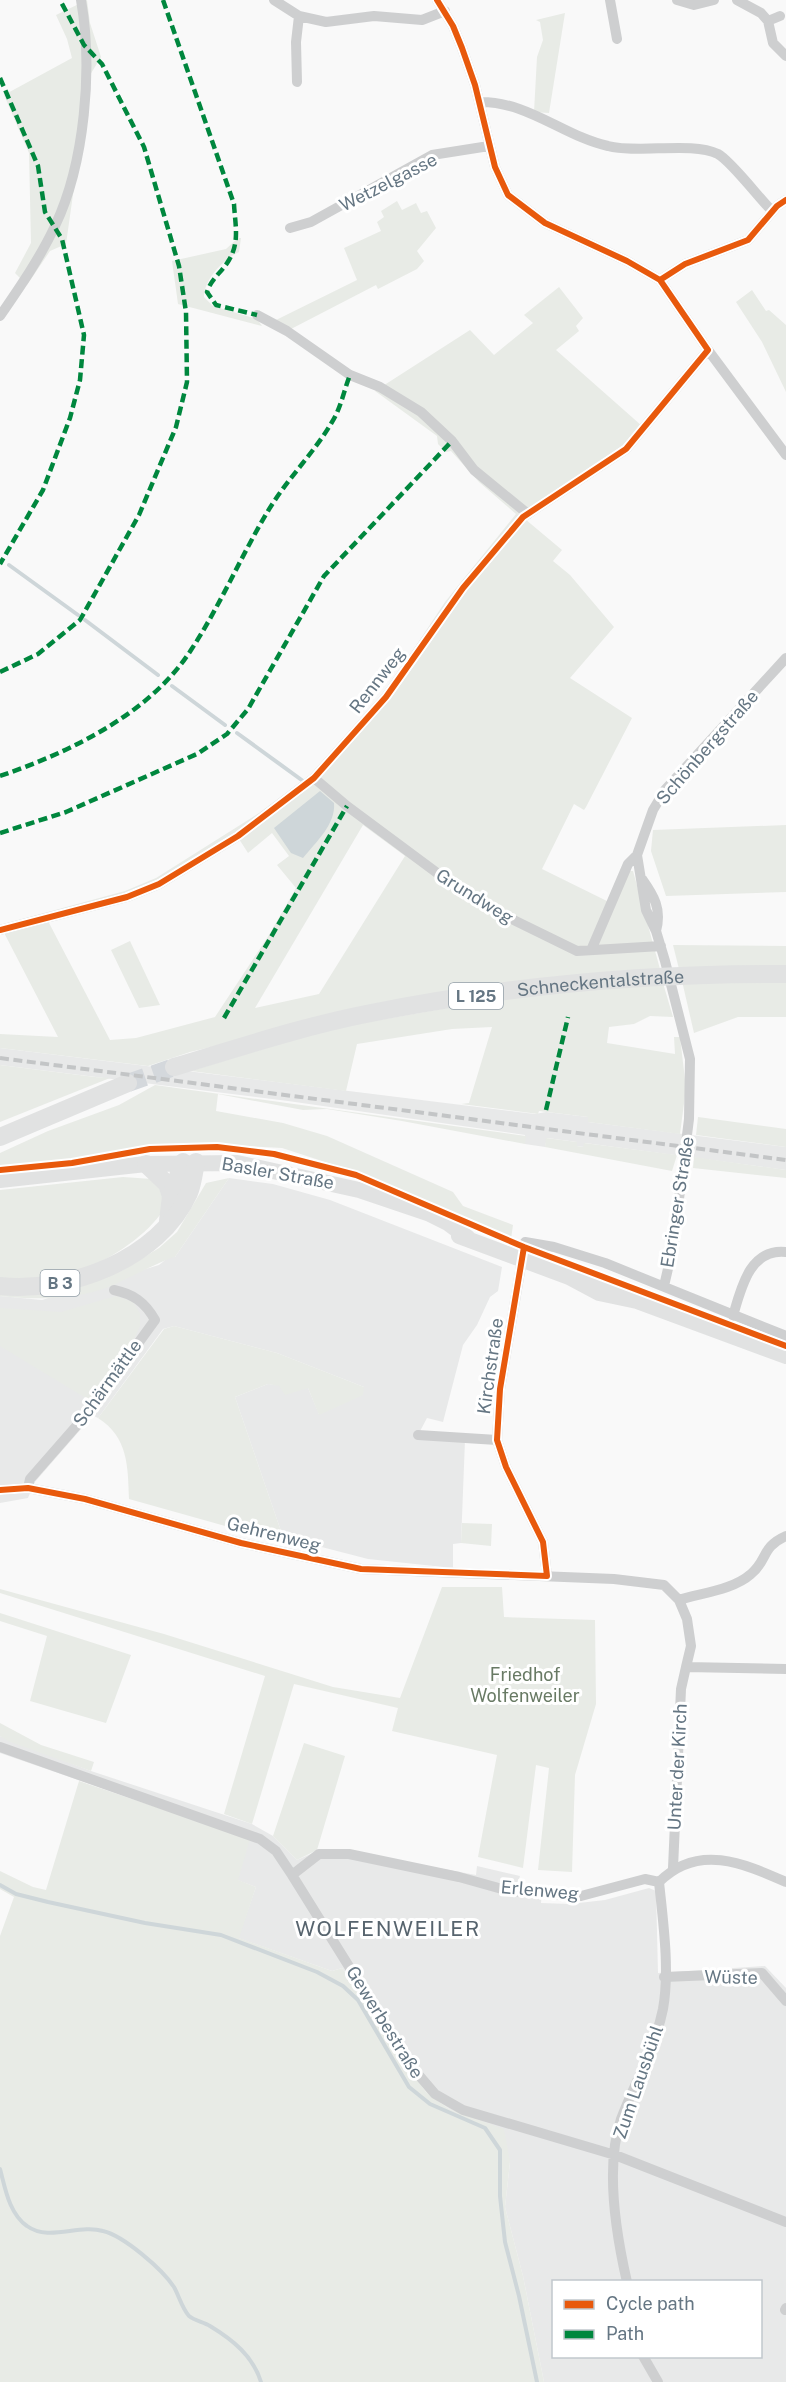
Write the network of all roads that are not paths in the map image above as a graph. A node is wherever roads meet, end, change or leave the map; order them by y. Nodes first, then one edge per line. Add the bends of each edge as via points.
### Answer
1 (81, 0) edge
2 (274, 0) edge
3 (437, 0) edge
4 (610, 0) edge
5 (677, 0) edge
6 (714, 0) edge
7 (737, 0) edge
8 (445, 11) junction
9 (299, 16) junction
10 (780, 16) dead end
11 (768, 21) junction
12 (617, 39) dead end
13 (786, 56) edge
14 (297, 82) dead end
15 (479, 102) junction
16 (489, 146) junction
17 (786, 200) edge
18 (772, 211) junction
19 (290, 228) dead end
20 (660, 280) junction
21 (257, 315) dead end
22 (0, 316) edge
23 (708, 350) junction
24 (786, 455) edge
25 (528, 514) junction
26 (786, 658) edge
27 (314, 778) junction
28 (637, 855) junction
29 (0, 930) edge
30 (661, 946) junction
31 (592, 948) junction
32 (786, 974) edge
33 (174, 1067) tunnel mouth
34 (128, 1083) tunnel mouth
35 (2, 1136) edge
36 (189, 1162) junction
37 (146, 1164) junction
38 (0, 1180) edge
39 (171, 1196) junction
40 (168, 1223) junction
41 (786, 1252) edge
42 (522, 1258) junction
43 (0, 1286) edge
44 (663, 1286) junction
45 (114, 1290) dead end
46 (733, 1316) junction
47 (786, 1336) edge
48 (786, 1356) edge
49 (417, 1435) dead end
50 (497, 1440) junction
51 (28, 1488) junction
52 (0, 1490) edge
53 (786, 1536) edge
54 (547, 1576) junction
55 (679, 1600) junction
56 (686, 1667) junction
57 (786, 1669) edge
58 (0, 1746) edge
59 (673, 1868) junction
60 (292, 1875) junction
61 (659, 1882) junction
62 (786, 1882) edge
63 (664, 1977) junction
64 (786, 2001) edge
65 (615, 2155) junction
66 (786, 2222) edge
67 (627, 2280) edge
68 (644, 2358) edge
69 (658, 2382) edge

1 - 22 street via 84,81 74,173 55,227
2 - 9 street
3 - 8 street
4 - 12 street
5 - 6 street via 694,5
7 - 11 street
8 - 9 street via 422,20 374,16 326,22
8 - 15 street
9 - 14 street
10 - 11 street
11 - 13 street via 773,43
15 - 16 street
15 - 18 street via 500,101 518,107 611,147 711,151 726,159
16 - 19 street, Wetzelgasse via 432,155 311,222
16 - 20 street via 503,186 528,212
17 - 18 street
18 - 20 street via 748,240 685,264
20 - 23 street
21 - 25 street via 350,375 380,387 421,412 452,441 474,470
23 - 24 street
23 - 25 street, Rennweg via 626,449
25 - 27 street, Rennweg via 463,588 386,697
26 - 28 street, Schönbergstraße via 666,790 653,810
27 - 29 street, Rennweg via 238,836 159,884 126,897
27 - 31 street, Grundweg via 459,890 576,951
28 - 30 street via 642,879 658,906 656,931
28 - 31 street, Schönbergstraße via 628,864
30 - 31 street, Grundweg
30 - 44 street, Ebringer Straße via 690,1059 689,1119 673,1247
32 - 33 main road, Schneckentalstraße / L 125 via 702,973 526,988 366,1014 289,1032
34 - 35 main road
36 - 37 main road, Basler Straße
36 - 39 main road
36 - 40 main road, B 3 via 189,1194
36 - 42 main road, Basler Straße via 237,1163 359,1190 409,1209 425,1224 445,1234 468,1238
37 - 38 main road, Basler Straße
37 - 39 main road via 167,1184
39 - 40 main road
40 - 43 main road, B 3 via 136,1251 85,1276 47,1286
41 - 46 street via 776,1251 756,1259
42 - 44 street, Ebringer Straße via 525,1242 554,1247
42 - 48 main road, Basler Straße via 569,1277 602,1282 637,1301
42 - 50 street, Kirchstraße via 500,1389
44 - 46 street
45 - 51 street, Schärmättle via 131,1294 155,1320 86,1415 30,1479
46 - 47 street
49 - 50 street
50 - 54 street, Kirchstraße via 543,1542
51 - 52 street, Gehrenweg
51 - 54 street, Gehrenweg via 118,1507 241,1543 361,1569
53 - 55 street via 769,1546 751,1574 737,1583
54 - 55 street via 664,1585
55 - 56 street via 691,1646
56 - 57 street
56 - 59 street, Unter der Kirch via 681,1689
58 - 60 street, Gewerbestraße via 260,1839 276,1851
59 - 61 street
59 - 62 street via 710,1858 751,1866
60 - 61 street, Erlenweg via 319,1854 349,1854 459,1876 509,1891 581,1896 645,1879
60 - 65 street, Gewerbestraße via 411,2066 435,2094 463,2110
61 - 63 street, Zum Lausbühl
63 - 64 street, Wüste via 762,1974
63 - 65 street, Zum Lausbühl via 663,2008 649,2054 621,2120
65 - 66 street, Gewerbestraße
65 - 67 street, Zum Lausbühl via 614,2205
68 - 69 street

